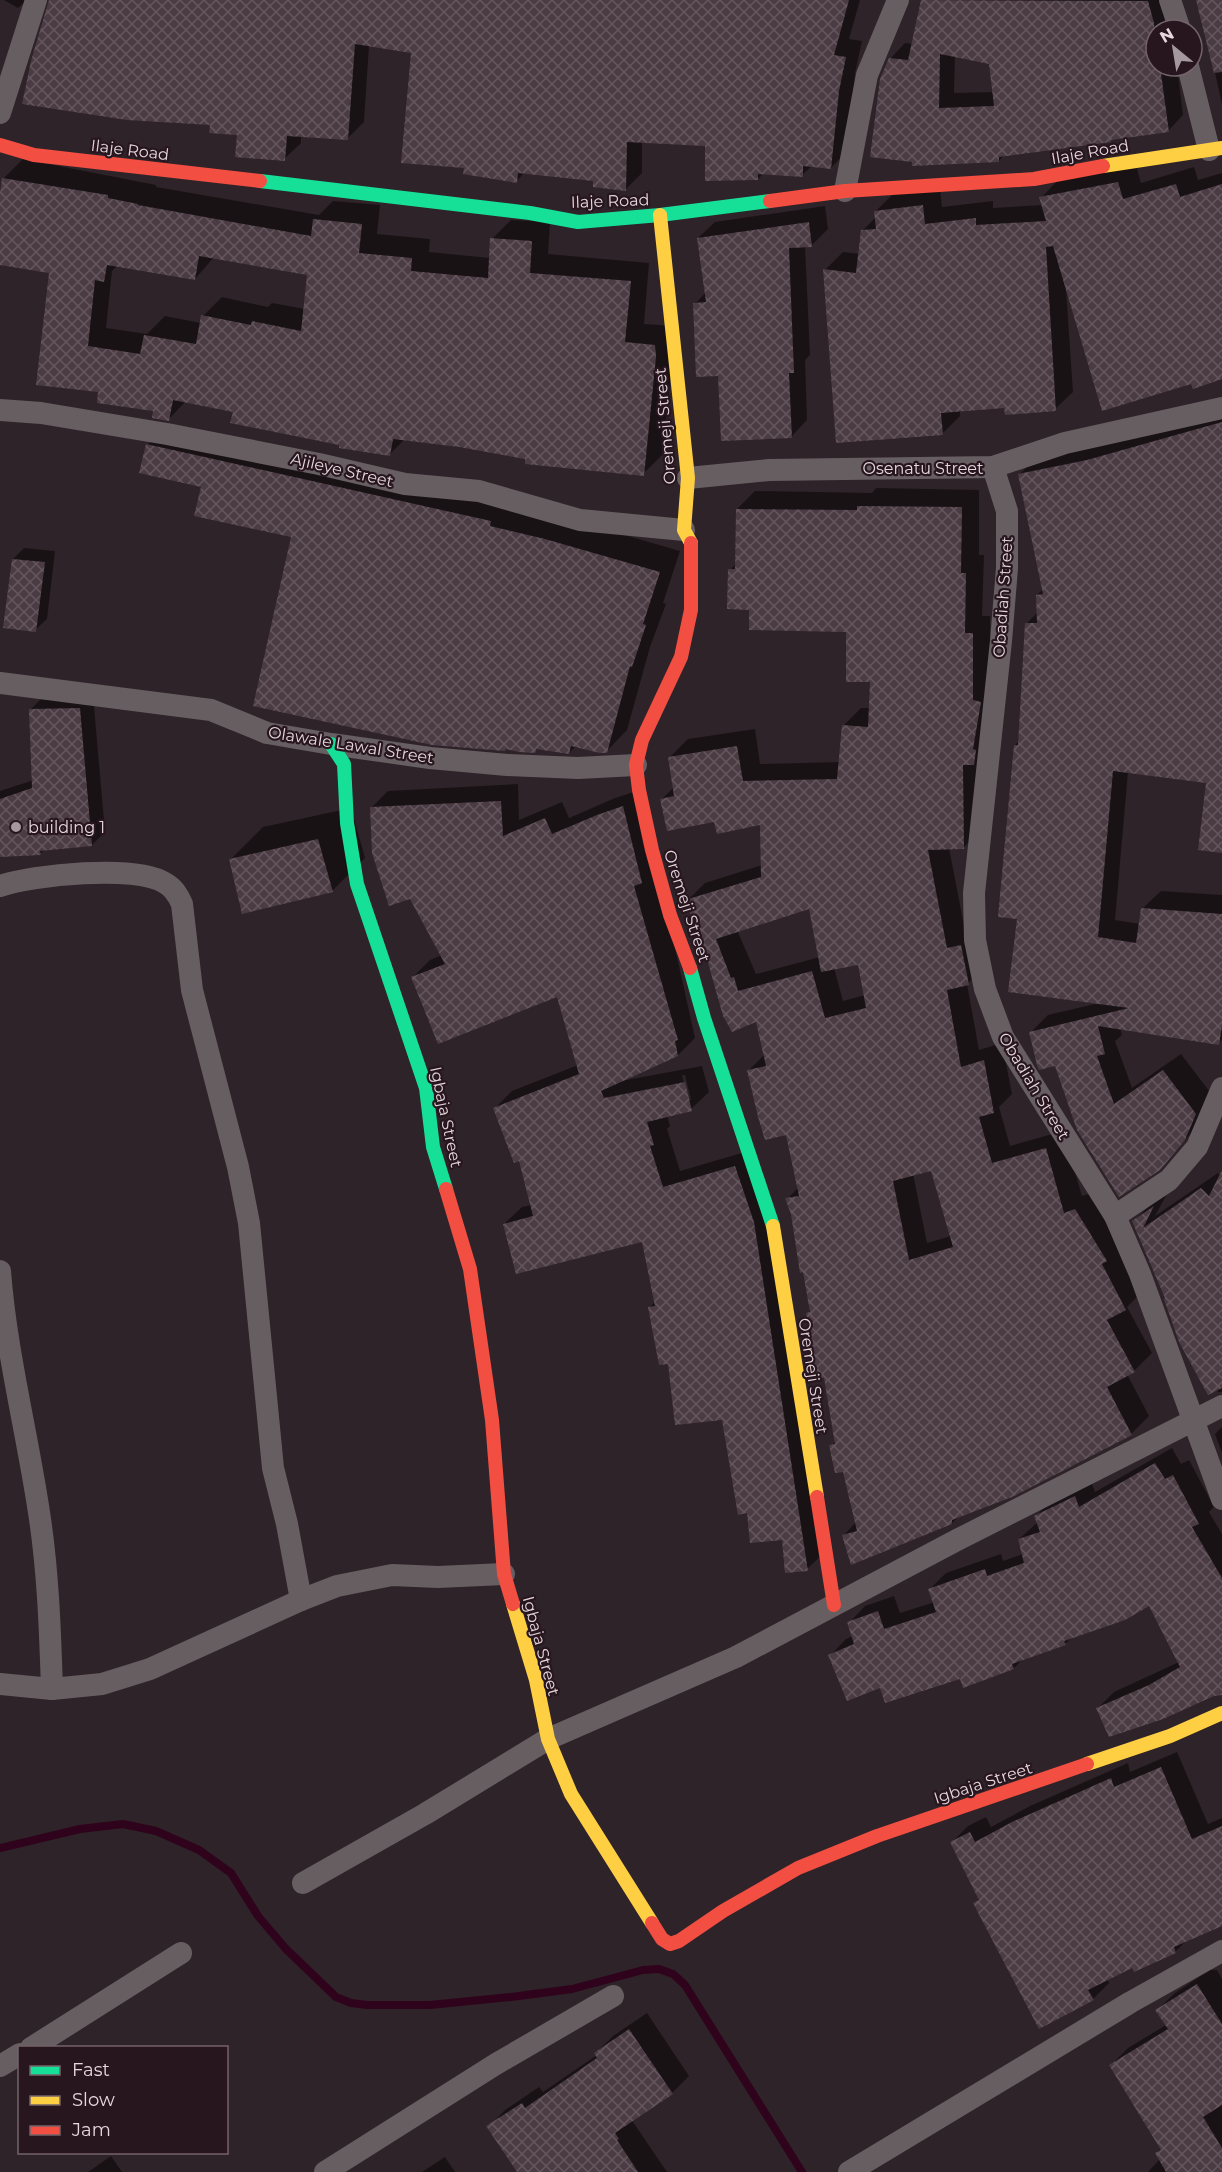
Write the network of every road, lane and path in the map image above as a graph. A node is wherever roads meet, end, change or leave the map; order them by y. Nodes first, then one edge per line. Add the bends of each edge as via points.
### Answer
1 (36, 0) edge
2 (898, 0) edge
3 (1170, 0) edge
4 (1176, 18) edge
5 (1192, 78) edge
6 (0, 113) edge
7 (0, 145) edge
8 (1215, 149) edge
9 (845, 191) junction
10 (660, 215) junction
11 (1222, 408) edge
12 (0, 410) edge
13 (993, 467) junction
14 (688, 478) junction
15 (684, 530) junction
16 (0, 683) edge
17 (331, 744) junction
18 (636, 765) junction
19 (0, 886) edge
20 (1222, 1088) edge
21 (1115, 1215) junction
22 (0, 1271) edge
23 (1222, 1406) edge
24 (1193, 1420) junction
25 (1222, 1499) edge
26 (504, 1574) junction
27 (301, 1599) junction
28 (834, 1605) junction
29 (0, 1684) edge
30 (52, 1689) junction
31 (1222, 1713) edge
32 (548, 1739) junction
33 (303, 1883) dead end
34 (1222, 1951) edge
35 (181, 1953) dead end
36 (613, 1996) dead end
37 (34, 2046) edge
38 (18, 2055) edge
39 (0, 2066) edge
40 (329, 2171) edge
41 (849, 2172) edge

1 - 6 street
2 - 9 street via 867,75
3 - 4 street
5 - 8 street
7 - 10 street, Ilaje Road via 34,155 579,222
8 - 9 street, Ilaje Road via 1034,179
9 - 10 street, Ilaje Road
10 - 14 street, Oremeji Street
11 - 13 street, Osenatu Street via 1065,444
12 - 15 street, Ajileye Street via 167,434 405,484 479,491 580,520
13 - 14 street, Osenatu Street via 769,470
13 - 21 street, Obadiah Street via 1007,511 1006,568 974,893 975,940 985,989 1002,1037
14 - 15 street, Oremeji Street
15 - 18 street, Oremeji Street via 692,544 689,619 681,657 650,720
16 - 17 street, Olawale Lawal Street via 211,710 267,733
17 - 18 street, Olawale Lawal Street via 507,765
17 - 26 street, Igbaja Street via 344,764 347,823 357,884 426,1088 433,1147 470,1269 492,1420
18 - 28 street, Oremeji Street via 652,850 670,915 772,1217
19 - 27 street via 68,873 150,876 176,892 182,904 192,990 249,1223 273,1468
20 - 21 street via 1197,1147 1169,1180
21 - 24 street, Obadiah Street
22 - 30 street via 39,1507 49,1602
23 - 24 street
24 - 25 street, Obadiah Street
24 - 28 street
26 - 27 street via 392,1575 337,1586
26 - 32 street, Igbaja Street via 536,1680
27 - 30 street via 150,1669 102,1684
28 - 32 street via 736,1657
29 - 30 street
31 - 32 street, Igbaja Street via 1170,1737 877,1836 798,1868 670,1944 662,1939 571,1794
32 - 33 street
34 - 41 street
35 - 37 street
36 - 40 street via 496,2064
38 - 39 street

